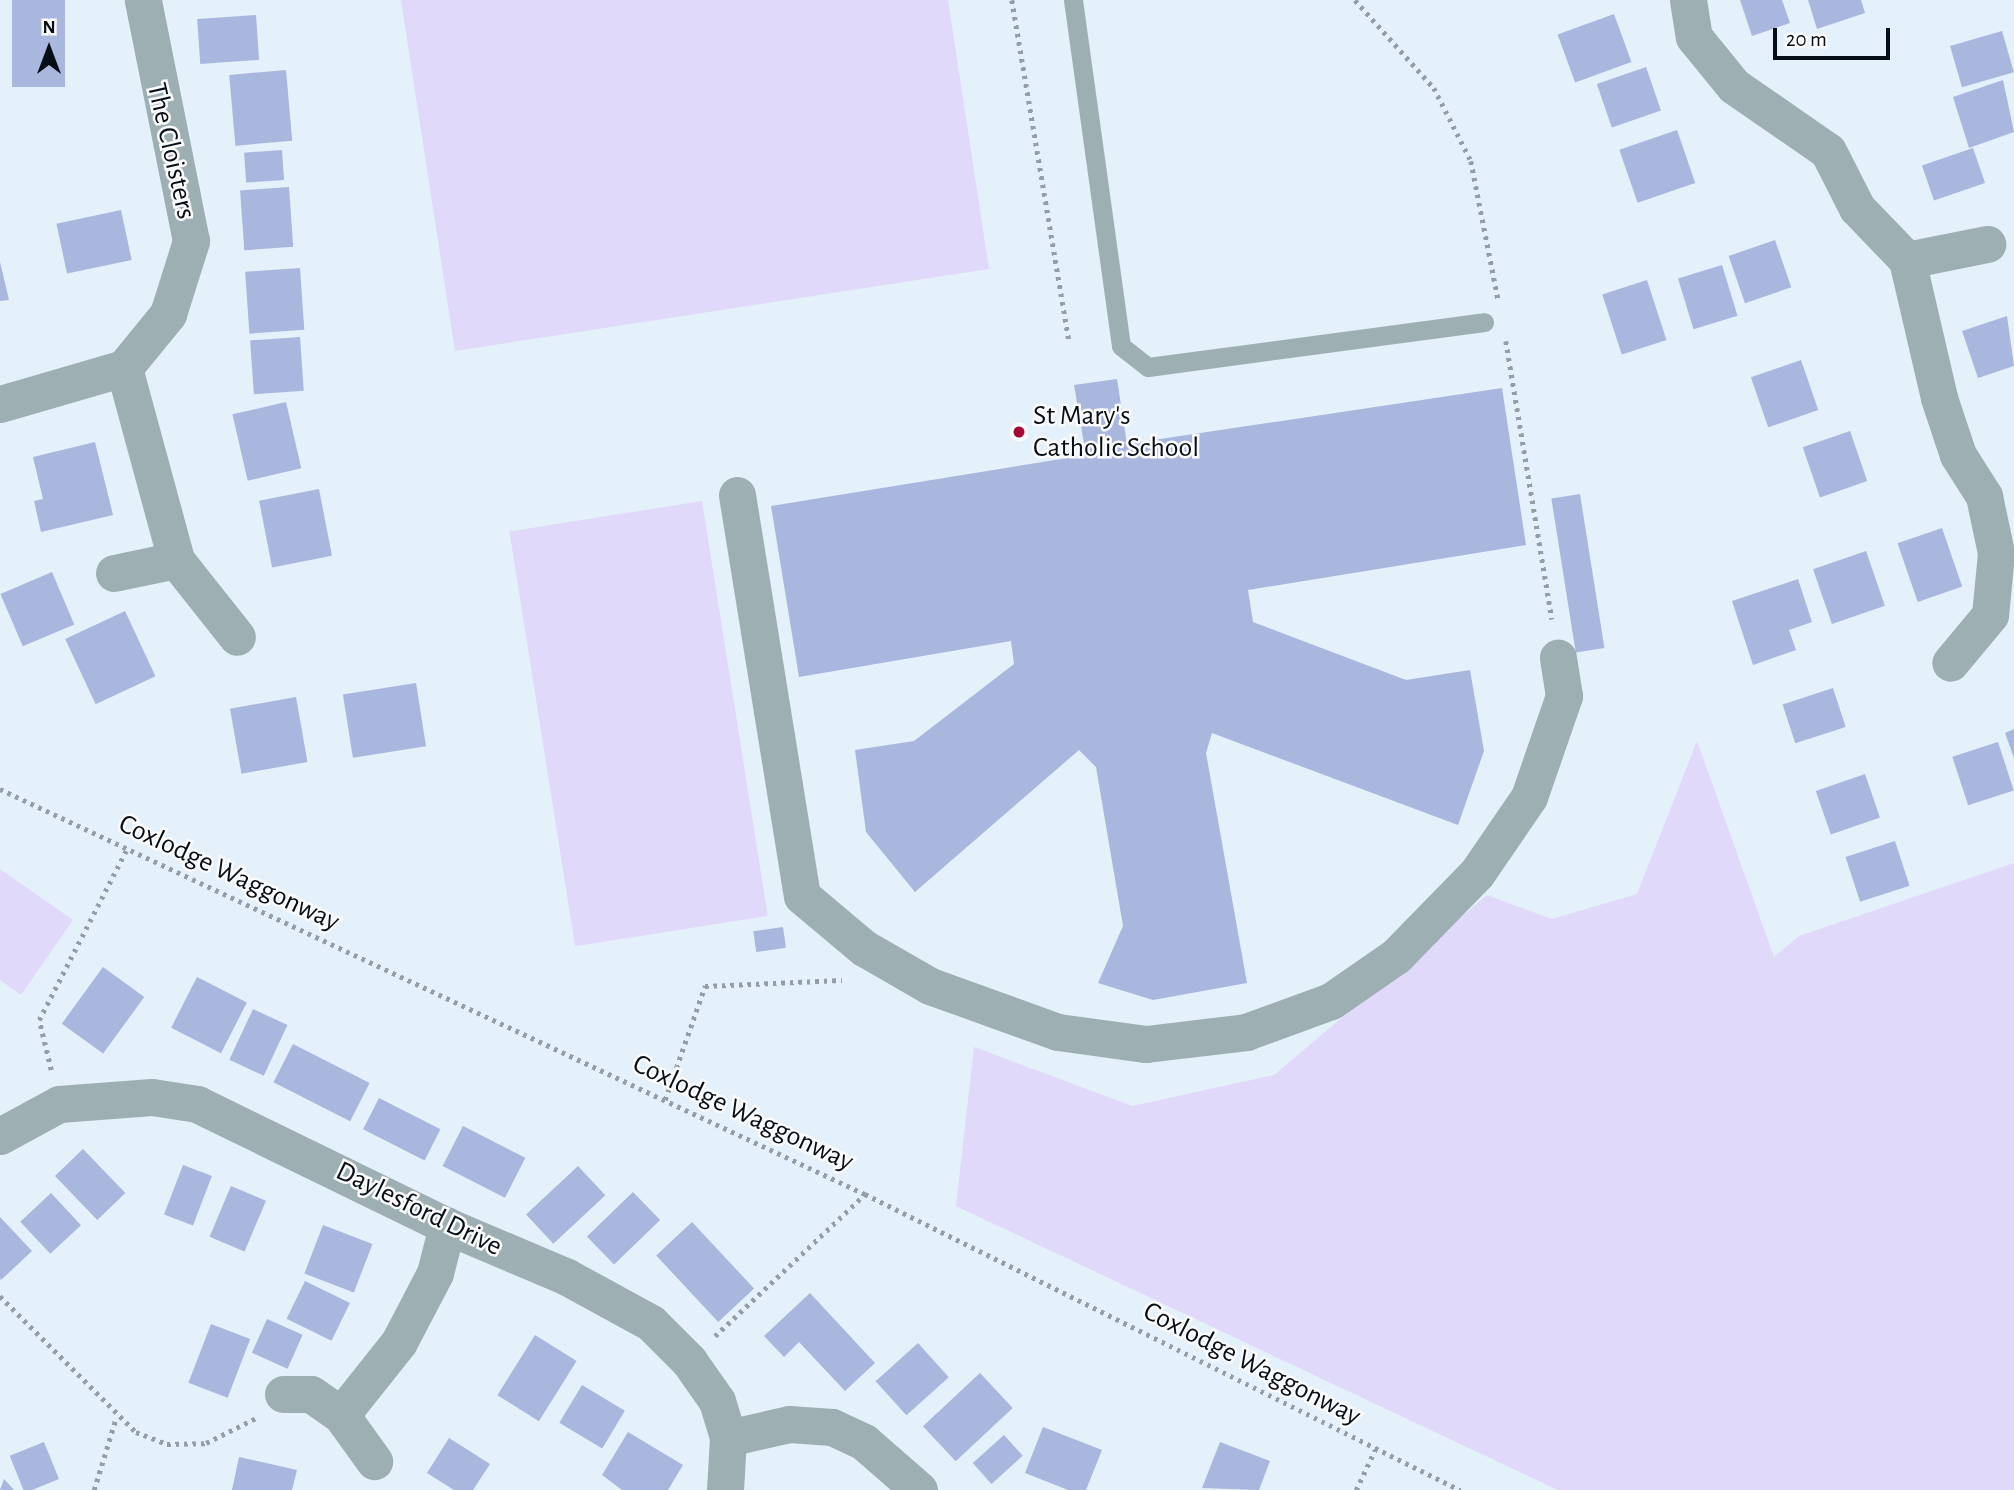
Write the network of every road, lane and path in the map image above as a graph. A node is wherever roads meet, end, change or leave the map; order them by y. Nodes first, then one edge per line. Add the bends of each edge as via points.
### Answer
1 (143, 0) edge
2 (1012, 0) edge
3 (1073, 0) edge
4 (1355, 0) edge
5 (1688, 0) edge
6 (1987, 244) dead end
7 (1907, 260) junction
8 (1500, 305) dead end
9 (1484, 322) dead end
10 (1504, 332) dead end
11 (1069, 341) dead end
12 (124, 368) junction
13 (0, 404) edge
14 (737, 495) dead end
15 (176, 560) junction
16 (114, 573) dead end
17 (2002, 619) edge
18 (237, 637) dead end
19 (1558, 657) joint
20 (1950, 663) dead end
21 (0, 789) edge
22 (127, 849) junction
23 (864, 948) junction
24 (664, 1100) junction
25 (60, 1104) junction
26 (0, 1136) edge
27 (865, 1194) junction
28 (447, 1226) junction
29 (0, 1296) edge
30 (689, 1361) junction
31 (283, 1394) joint
32 (341, 1415) junction
33 (116, 1418) junction
34 (728, 1438) junction
35 (1376, 1449) junction
36 (374, 1461) dead end
37 (94, 1490) edge
38 (724, 1490) edge
39 (919, 1490) edge
40 (1356, 1490) edge
41 (1461, 1490) edge

1 - 12 street, The Cloisters via 142,22 162,119 184,183 191,241 168,314
2 - 11 path
3 - 9 lane via 1121,346 1148,367
4 - 8 path via 1434,88 1471,161
5 - 7 street via 1694,37 1734,86 1828,151 1857,208
6 - 7 street
7 - 17 street via 1939,398 1958,455 1984,496 1996,553
10 - 19 path
12 - 13 street
12 - 15 street
14 - 23 street via 802,896
15 - 16 street
15 - 18 street
17 - 20 street
19 - 23 street via 1564,696 1529,797 1477,873 1396,956 1331,1001 1245,1032 1146,1044 1059,1032 930,986
21 - 22 path, Coxlodge Waggonway
22 - 24 path, Coxlodge Waggonway
22 - 25 path via 38,1020
23 - 24 path via 845,980 705,986
24 - 27 path, Coxlodge Waggonway
25 - 26 street, Daylesford Drive
25 - 28 street, Daylesford Drive via 152,1097 197,1104
27 - 30 path
27 - 35 path, Coxlodge Waggonway
28 - 30 street, Daylesford Drive via 567,1276 651,1323
28 - 32 street via 435,1273 399,1342
29 - 33 path
30 - 34 street, Daylesford Drive via 717,1401
31 - 32 street via 311,1394
31 - 33 path via 245,1427 206,1443 167,1444
32 - 36 street
33 - 37 path
34 - 38 street, Daylesford Drive
34 - 39 street via 789,1424 832,1426 864,1441
35 - 40 path
35 - 41 path, Coxlodge Waggonway

